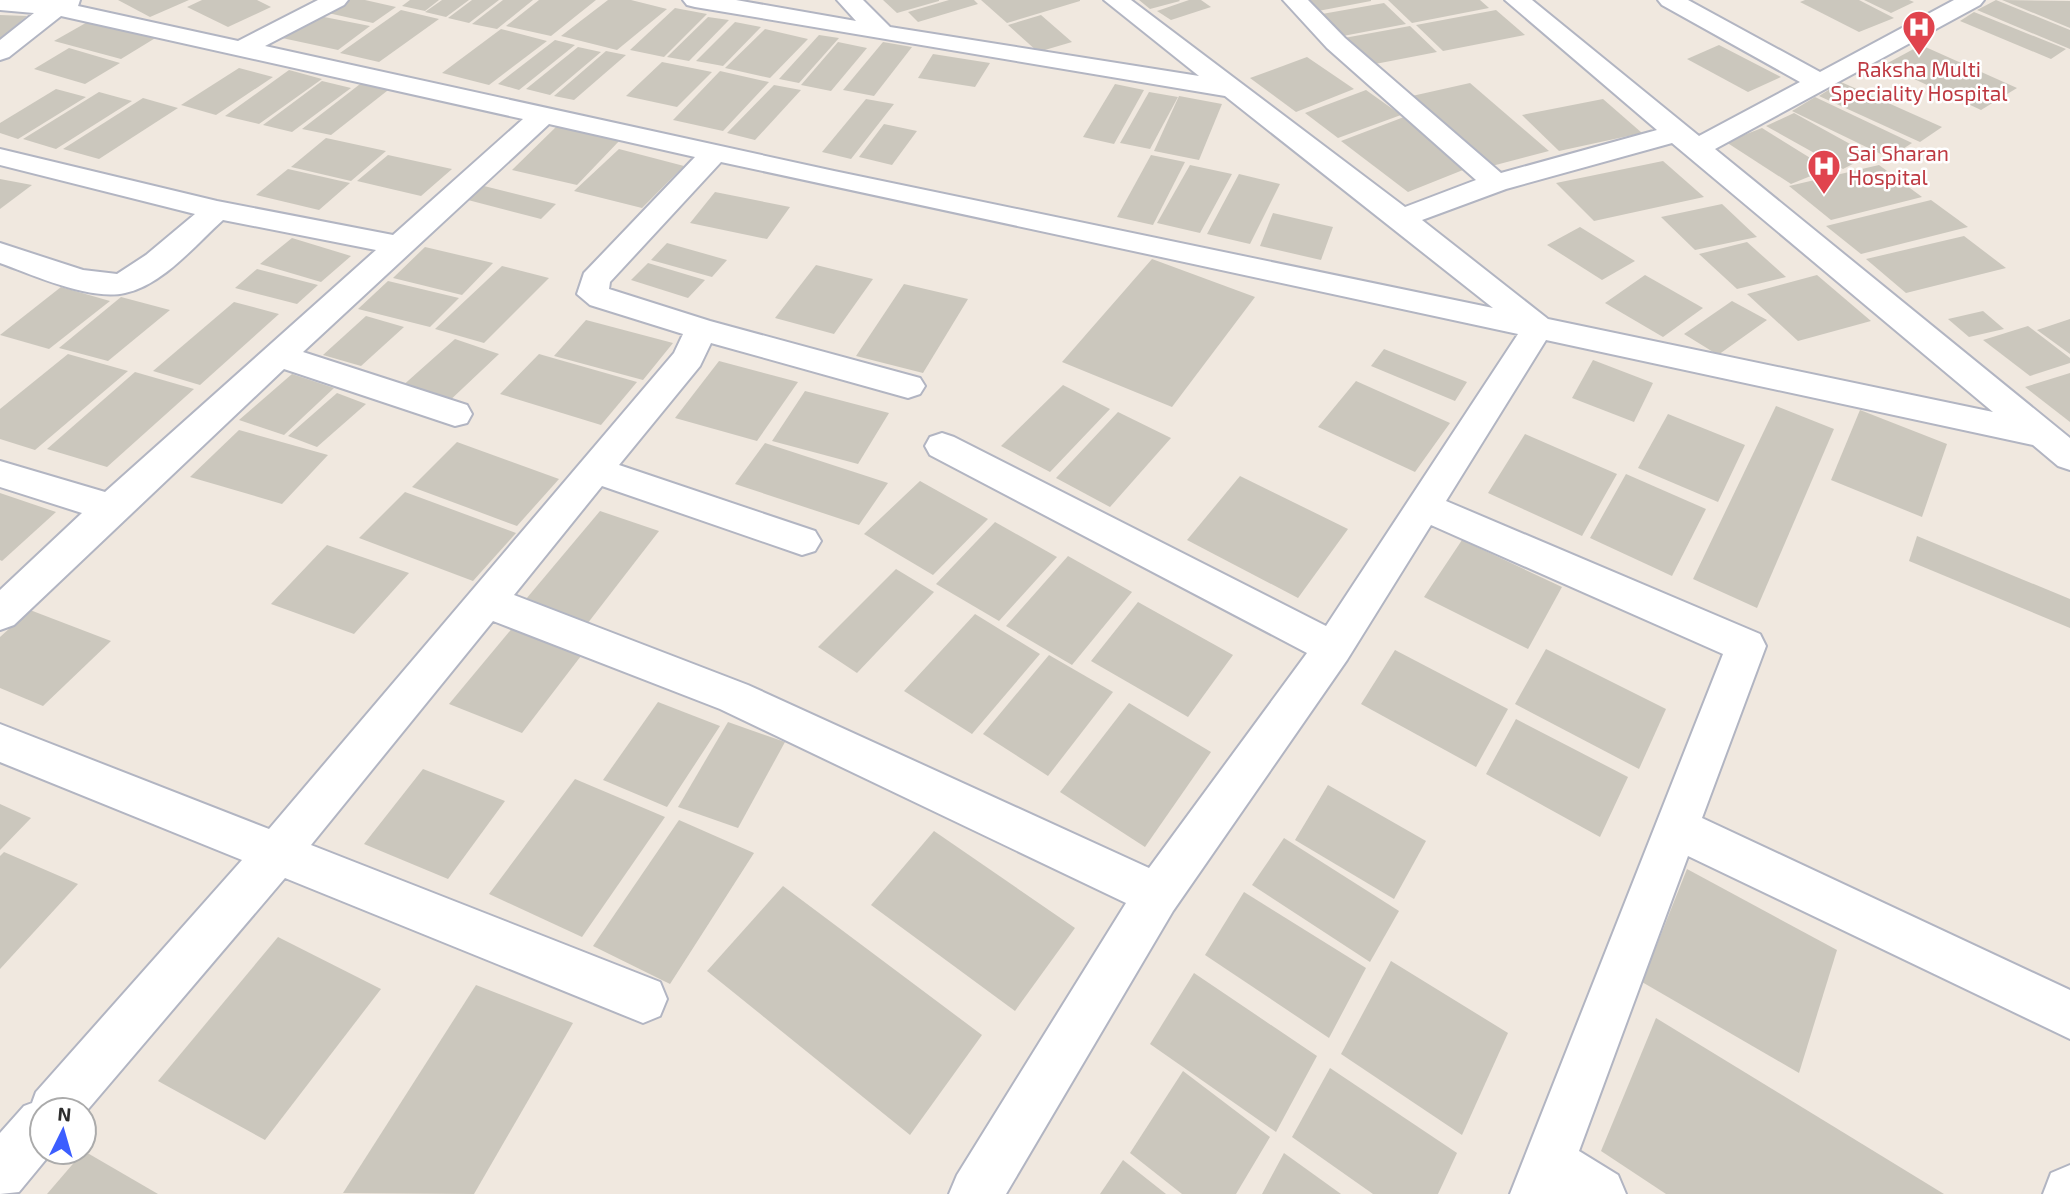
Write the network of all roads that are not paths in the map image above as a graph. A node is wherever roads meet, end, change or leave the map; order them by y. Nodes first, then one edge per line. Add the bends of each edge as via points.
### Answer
1 (336, 0) edge
2 (695, 0) edge
3 (849, 0) edge
4 (1116, 0) edge
5 (1295, 0) edge
6 (1517, 0) edge
7 (1670, 0) edge
8 (0, 3) edge
9 (66, 3) edge
10 (1956, 3) edge
11 (882, 33) junction
12 (243, 48) junction
13 (0, 52) edge
14 (1818, 81) junction
15 (1234, 90) junction
16 (543, 115) junction
17 (1687, 140) junction
18 (714, 153) junction
19 (0, 157) edge
20 (1496, 183) junction
21 (217, 210) junction
22 (1401, 218) junction
23 (398, 245) junction
24 (0, 253) edge
25 (1538, 328) junction
26 (701, 329) junction
27 (278, 355) junction
28 (908, 386) dead end
29 (455, 414) dead end
30 (2038, 433) junction
31 (942, 446) dead end
32 (2070, 457) edge
33 (595, 470) junction
34 (0, 474) edge
35 (1423, 506) junction
36 (111, 508) junction
37 (802, 541) dead end
38 (488, 601) junction
39 (0, 614) edge
40 (1333, 648) junction
41 (0, 743) edge
42 (1677, 828) junction
43 (277, 853) junction
44 (1157, 895) junction
45 (643, 999) dead end
46 (2070, 1015) edge
47 (66, 1096) edge
48 (28, 1140) edge
49 (0, 1172) edge
50 (1543, 1178) edge
51 (976, 1194) edge
52 (1599, 1194) edge

1 - 12 street
2 - 11 street
3 - 11 street
4 - 15 street
5 - 20 street via 1336,43
6 - 17 street
7 - 14 street
8 - 9 street
9 - 12 street
9 - 13 street
10 - 14 street
11 - 15 street
12 - 16 street
14 - 17 street
15 - 22 street
16 - 18 street
16 - 23 street
17 - 20 street
17 - 30 street
18 - 25 street
18 - 26 street via 595,280 593,294
19 - 21 street
20 - 22 street
21 - 23 street
21 - 24 street via 121,284 95,282
22 - 25 street
23 - 27 street
25 - 30 street
25 - 35 street
26 - 28 street
26 - 33 street via 688,358
27 - 29 street
27 - 36 street
30 - 32 street
31 - 40 street
33 - 37 street
33 - 38 street
34 - 36 street
35 - 40 street
35 - 42 street via 1746,646
36 - 39 street
38 - 43 street
38 - 44 street via 734,697
40 - 44 street
41 - 43 street
42 - 46 street
42 - 50 street
43 - 45 street
43 - 47 street
44 - 51 street
48 - 49 street
50 - 52 street

